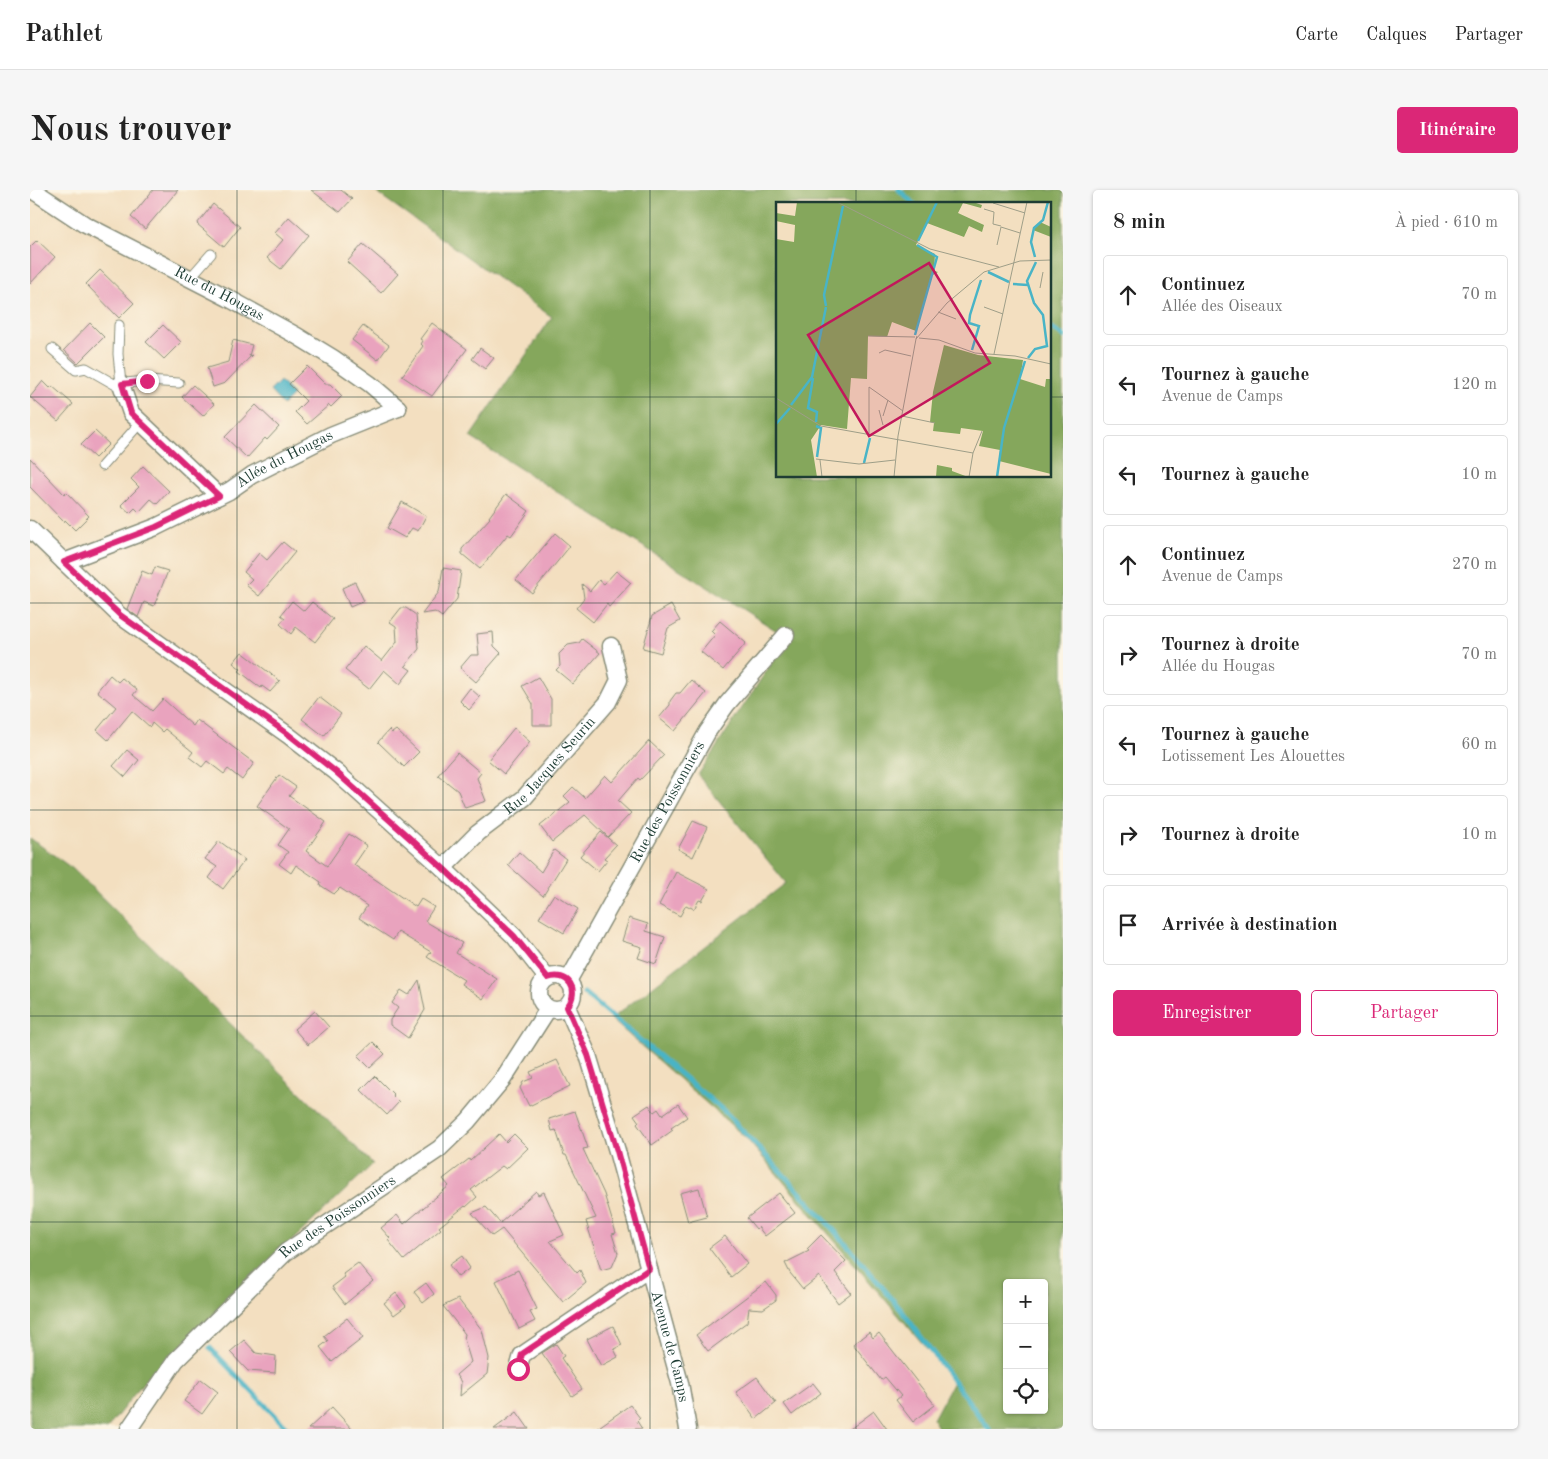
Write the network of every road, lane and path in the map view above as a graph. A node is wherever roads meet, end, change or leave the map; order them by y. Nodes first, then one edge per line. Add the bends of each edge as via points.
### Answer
1 (33, 192) edge
2 (211, 254) dead end
3 (190, 278) junction
4 (119, 325) dead end
5 (52, 349) dead end
6 (179, 383) dead end
7 (122, 384) junction
8 (398, 408) joint
9 (141, 422) junction
10 (102, 466) dead end
11 (219, 496) junction
12 (30, 529) edge
13 (64, 562) junction
14 (786, 635) dead end
15 (612, 646) dead end
16 (443, 868) junction
17 (548, 978) junction
18 (568, 981) junction
19 (567, 1007) junction
20 (548, 1009) junction
21 (649, 1269) junction
22 (518, 1369) dead end
23 (129, 1429) edge
24 (688, 1429) edge

1 - 3 street, Rue du Hougas via 84,224
2 - 3 lane
3 - 8 street, Rue du Hougas via 333,358
4 - 7 lane
5 - 7 lane via 76,370 86,368 114,384
6 - 7 lane via 147,381
7 - 9 street via 131,413
8 - 11 street, Allée du Hougas via 331,435 252,475
9 - 10 lane
9 - 11 street
11 - 13 street, Allée du Hougas via 156,527
12 - 13 street
13 - 16 street via 120,615 288,734 336,772
14 - 18 street, Rue des Poissonniers via 708,731
15 - 16 street, Rue Jacques Seurin via 619,680 608,702 524,798 478,833
16 - 17 street via 514,936
17 - 18 street via 558,976
17 - 20 street via 538,991 541,1002
18 - 19 street via 573,990
19 - 20 street via 556,1011
19 - 21 street, Avenue de Camps via 588,1055
20 - 23 street, Rue des Poissonniers via 503,1079 468,1121 439,1149 286,1252 176,1360
21 - 22 street via 522,1354
21 - 24 street, Avenue de Camps via 680,1383

